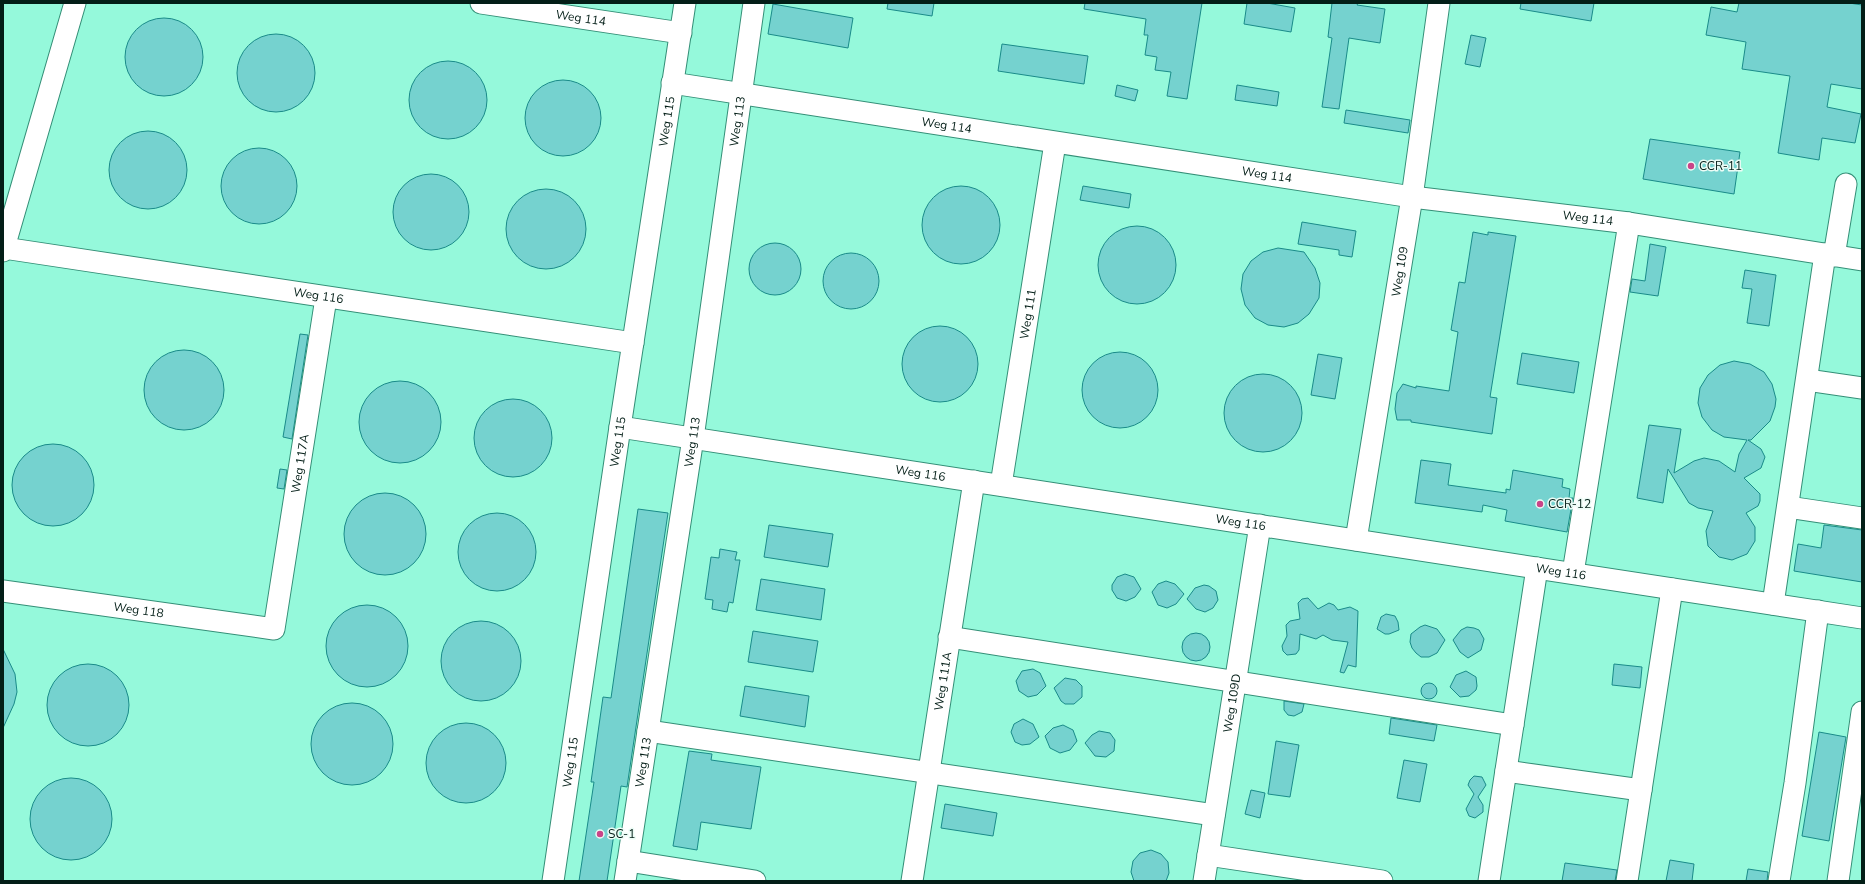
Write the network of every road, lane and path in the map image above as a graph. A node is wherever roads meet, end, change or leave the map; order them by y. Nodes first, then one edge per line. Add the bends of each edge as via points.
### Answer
1 (75, 3) edge
2 (481, 3) edge
3 (685, 3) edge
4 (754, 3) edge
5 (1439, 3) edge
6 (681, 33) junction
7 (672, 84) junction
8 (742, 93) junction
9 (1055, 143) junction
10 (1846, 184) dead end
11 (1412, 197) junction
12 (1628, 223) junction
13 (3, 249) edge
14 (1830, 255) junction
15 (1862, 260) edge
16 (326, 298) junction
17 (633, 343) junction
18 (1807, 380) junction
19 (1862, 388) edge
20 (620, 427) junction
21 (692, 438) junction
22 (974, 481) junction
23 (1001, 485) junction
24 (1788, 507) junction
25 (1862, 518) edge
26 (1260, 525) junction
27 (1356, 540) junction
28 (1538, 568) junction
29 (1573, 573) junction
30 (1672, 589) junction
31 (3, 591) edge
32 (1773, 604) junction
33 (1818, 611) junction
34 (1862, 618) edge
35 (274, 629) joint
36 (950, 638) junction
37 (1235, 682) junction
38 (1862, 712) edge
39 (1513, 725) junction
40 (648, 731) junction
41 (1506, 771) junction
42 (929, 772) junction
43 (1641, 790) junction
44 (1214, 814) junction
45 (1208, 854) junction
46 (626, 871) edge
47 (1844, 880) edge
48 (553, 881) edge
49 (755, 881) edge
50 (912, 881) edge
51 (1204, 881) edge
52 (1382, 881) edge
53 (1489, 881) edge
54 (1627, 881) edge
55 (1779, 881) edge

1 - 13 lane
2 - 6 lane, Weg 114
3 - 6 lane, Weg 115
4 - 8 lane, Weg 113
5 - 11 lane, Weg 109
6 - 7 lane, Weg 115
7 - 8 lane, Weg 114
7 - 17 lane, Weg 115
8 - 9 lane, Weg 114
8 - 21 lane, Weg 113
9 - 11 lane, Weg 114
9 - 23 lane, Weg 111
10 - 14 lane
11 - 12 lane, Weg 114
11 - 27 lane, Weg 109
12 - 14 lane, Weg 114
12 - 29 lane
13 - 16 lane, Weg 116
14 - 15 lane, Weg 114
14 - 18 lane
16 - 17 lane, Weg 116
16 - 35 lane, Weg 117A
17 - 20 lane, Weg 115
18 - 19 lane
18 - 24 lane
20 - 21 lane, Weg 116
20 - 48 lane, Weg 115
21 - 22 lane, Weg 116
21 - 40 lane, Weg 113
22 - 23 lane, Weg 116
22 - 36 lane, Weg 111A
23 - 26 lane, Weg 116
24 - 25 lane
24 - 32 lane
26 - 27 lane, Weg 116
26 - 37 lane, Weg 109D
27 - 28 lane, Weg 116
28 - 29 lane, Weg 116
28 - 39 lane
29 - 30 lane, Weg 116
30 - 32 lane, Weg 116
30 - 43 lane
31 - 35 lane, Weg 118
32 - 33 lane, Weg 116
33 - 34 lane, Weg 116
33 - 55 lane
36 - 37 lane
36 - 42 lane, Weg 111A
37 - 39 lane
37 - 44 lane, Weg 109D
38 - 47 lane
39 - 41 lane
40 - 42 lane
40 - 46 lane, Weg 113
41 - 43 lane
41 - 53 lane
42 - 44 lane
42 - 50 lane, Weg 111A
43 - 54 lane
44 - 45 lane, Weg 109D
45 - 51 lane, Weg 109D
45 - 52 lane
46 - 49 lane

